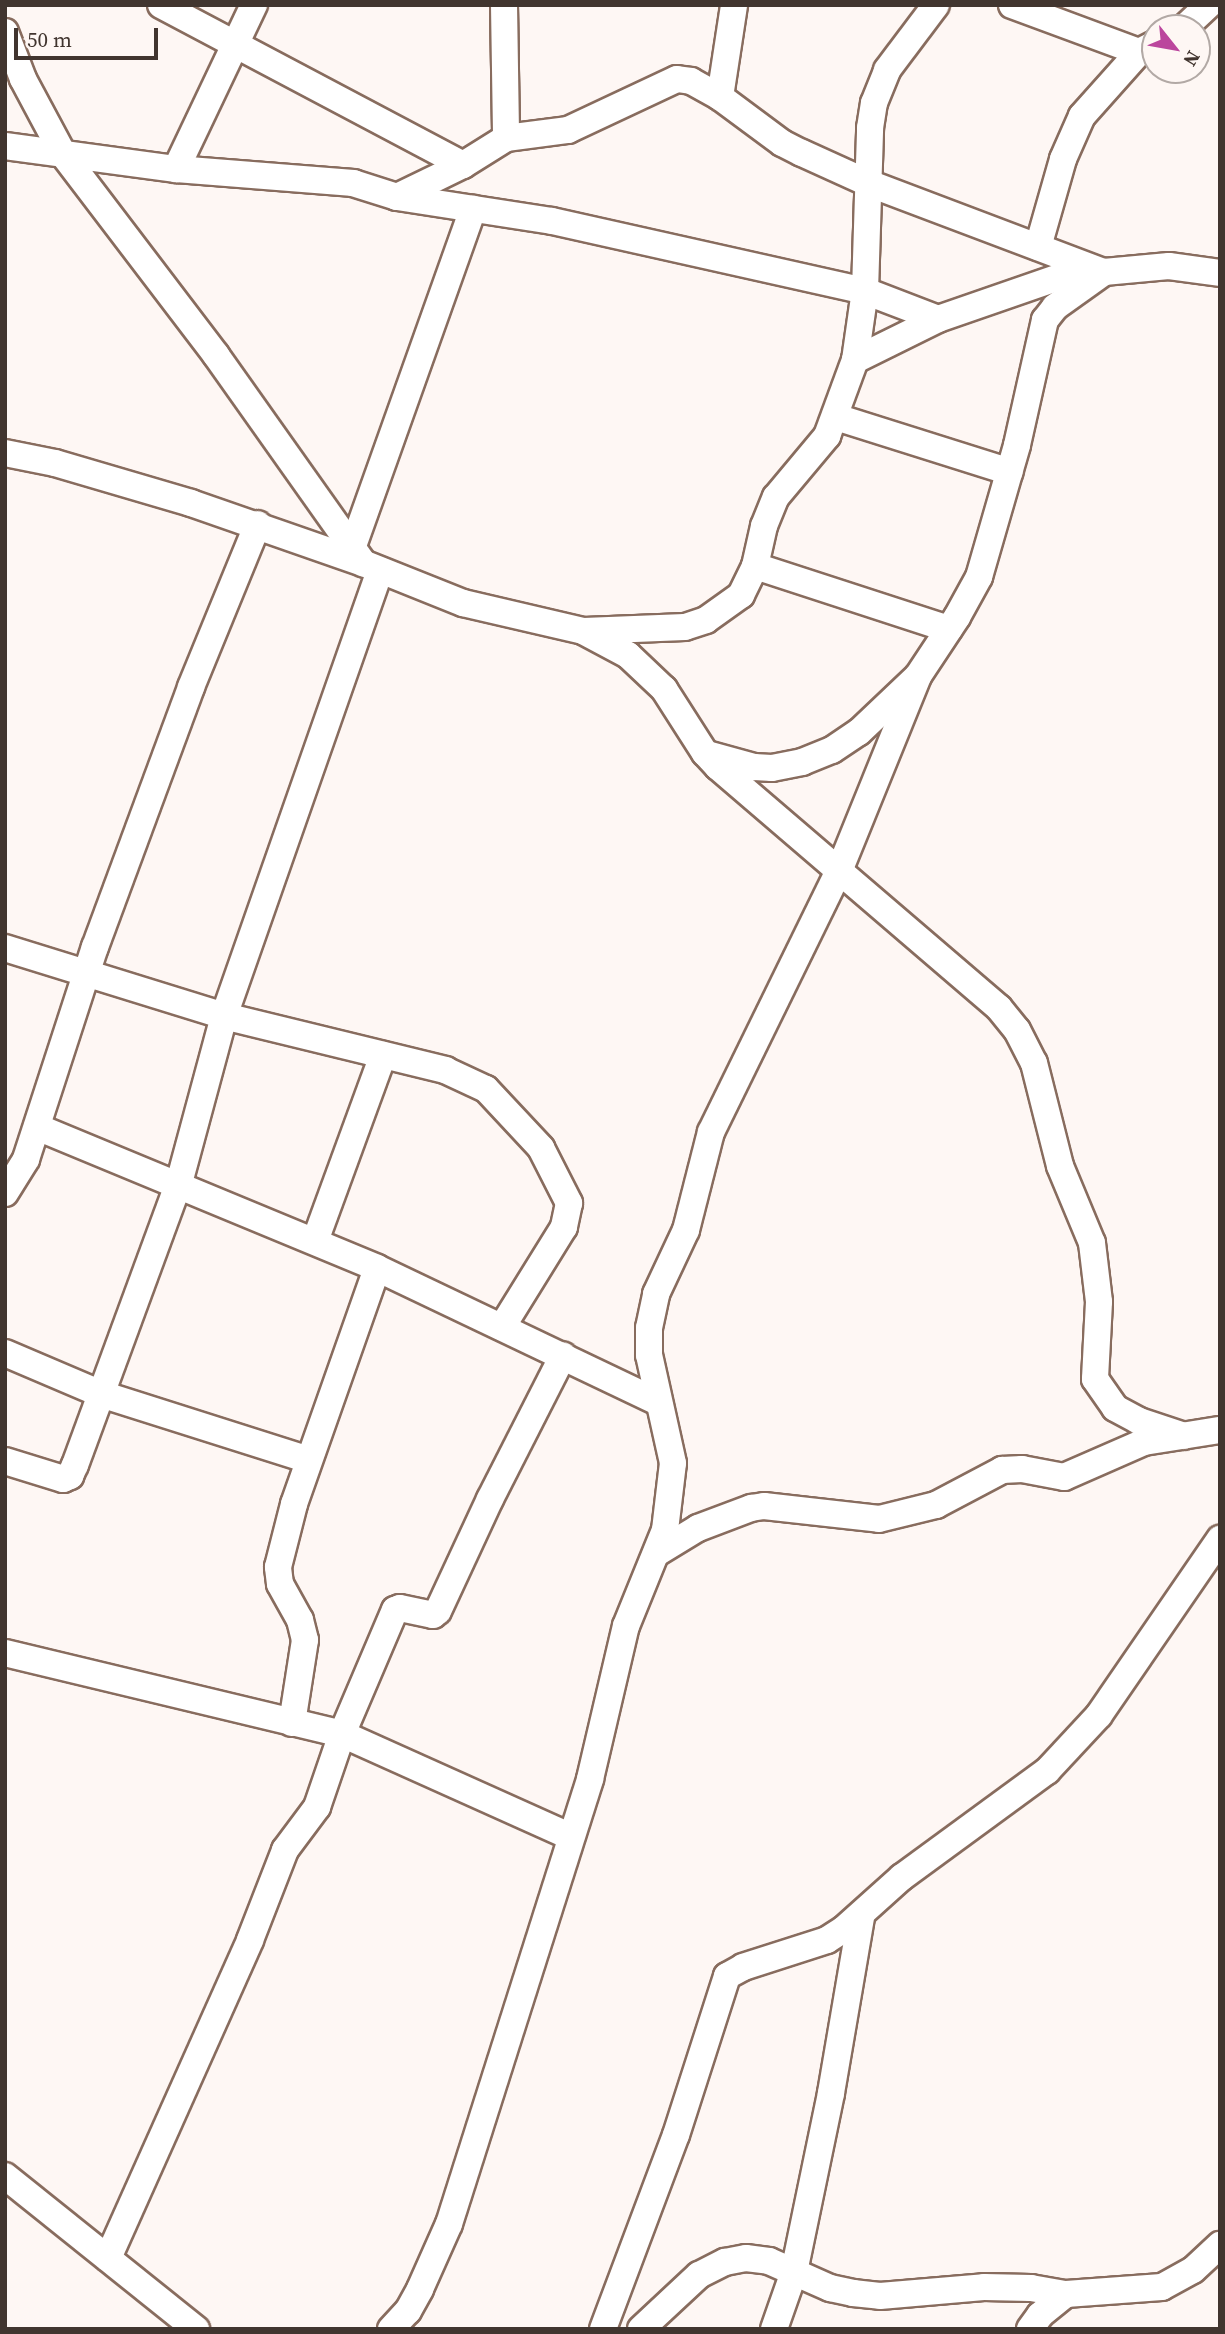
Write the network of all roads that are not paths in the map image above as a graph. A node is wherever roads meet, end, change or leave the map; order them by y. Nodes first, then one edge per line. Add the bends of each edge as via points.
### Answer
1 (161, 5) edge
2 (254, 5) edge
3 (504, 5) edge
4 (734, 5) edge
5 (936, 5) edge
6 (1012, 5) edge
7 (1083, 17) edge
8 (5, 32) edge
9 (236, 45) junction
10 (1141, 45) edge
11 (1141, 54) edge
12 (720, 97) junction
13 (506, 138) junction
14 (5, 146) edge
15 (63, 154) junction
16 (463, 165) junction
17 (176, 169) junction
18 (868, 183) junction
19 (397, 197) junction
20 (473, 209) junction
21 (1038, 247) junction
22 (1096, 270) junction
23 (1220, 272) edge
24 (865, 291) junction
25 (938, 319) junction
26 (855, 360) junction
27 (836, 417) junction
28 (5, 453) edge
29 (1010, 472) junction
30 (258, 524) junction
31 (365, 559) junction
32 (755, 566) junction
33 (949, 629) junction
34 (583, 631) junction
35 (918, 676) junction
36 (705, 753) junction
37 (839, 871) junction
38 (5, 948) edge
39 (87, 972) junction
40 (224, 1016) junction
41 (383, 1055) junction
42 (37, 1127) junction
43 (179, 1183) junction
44 (5, 1193) edge
45 (315, 1241) junction
46 (377, 1268) junction
47 (502, 1327) junction
48 (5, 1353) edge
49 (563, 1356) junction
50 (101, 1394) junction
51 (658, 1402) junction
52 (1220, 1430) edge
53 (1184, 1436) junction
54 (309, 1460) junction
55 (5, 1461) edge
56 (1220, 1539) edge
57 (657, 1553) junction
58 (5, 1653) edge
59 (292, 1723) junction
60 (342, 1734) junction
61 (571, 1837) junction
62 (861, 1917) junction
63 (5, 2176) edge
64 (1220, 2245) edge
65 (108, 2258) junction
66 (794, 2272) junction
67 (1066, 2294) junction
68 (178, 2323) edge
69 (391, 2329) edge
70 (603, 2329) edge
71 (641, 2329) edge
72 (775, 2329) edge
73 (1030, 2329) edge

1 - 9 street
2 - 9 street
3 - 13 street
4 - 12 street
5 - 18 street via 887,69 874,103
6 - 7 street
7 - 10 street
8 - 15 street via 23,79
9 - 16 street
9 - 17 street
11 - 21 street via 1082,116 1071,136
12 - 13 street via 691,81 677,79 568,130
12 - 18 street via 782,143
13 - 16 street
14 - 15 street
15 - 17 street
15 - 31 street
16 - 19 street
17 - 19 street via 353,183
18 - 21 street
18 - 24 street
19 - 20 street
20 - 24 street via 552,221
20 - 31 street
21 - 22 street
22 - 23 street via 1169,266
22 - 25 street
22 - 29 street via 1045,320
24 - 25 street
24 - 26 street
25 - 26 street
26 - 27 street
27 - 29 street
27 - 32 street via 827,436 776,498
28 - 30 street via 74,468
29 - 33 street via 979,577
30 - 31 street
30 - 39 street via 191,687
31 - 34 street via 464,603
31 - 40 street
32 - 33 street
32 - 34 street via 741,595 706,621 685,627
33 - 35 street
34 - 36 street via 628,655 650,673
35 - 36 street via 859,732 802,762 754,767
35 - 37 street
36 - 37 street
37 - 51 street via 711,1132 686,1230 656,1294 649,1328
37 - 53 street via 999,1008 1026,1044 1060,1166 1097,1263 1095,1379 1115,1408
38 - 39 street
39 - 40 street
39 - 42 street
40 - 41 street
40 - 43 street
41 - 45 street
41 - 47 street via 464,1076 486,1089 541,1148 563,1189 569,1203 564,1227
42 - 43 street
42 - 44 street via 26,1159
43 - 45 street
43 - 50 street
45 - 46 street
46 - 47 street
46 - 54 street
47 - 49 street
48 - 50 street
49 - 51 street
49 - 60 street via 438,1611 433,1615 395,1610
50 - 54 street
50 - 55 street via 66,1479
51 - 57 street via 673,1463 665,1530
52 - 53 street
53 - 57 street via 1128,1447 1064,1477 1002,1470 936,1505 890,1517 751,1508 698,1528
54 - 59 street via 278,1567 280,1584 300,1620 305,1640
56 - 62 street via 1074,1746 1018,1795 902,1877
57 - 61 street via 626,1626 590,1779
58 - 59 street
59 - 60 street
60 - 61 street
60 - 65 street via 317,1807 285,1850 250,1940
61 - 69 street via 449,2224 414,2300
62 - 66 street
62 - 70 street via 827,1940 727,1976 676,2135
63 - 65 street
64 - 67 street via 1193,2270 1161,2287
65 - 68 street
66 - 67 street via 831,2288 880,2296 984,2287
66 - 71 street via 769,2261 746,2258 725,2262 699,2275
66 - 72 street
67 - 73 street

